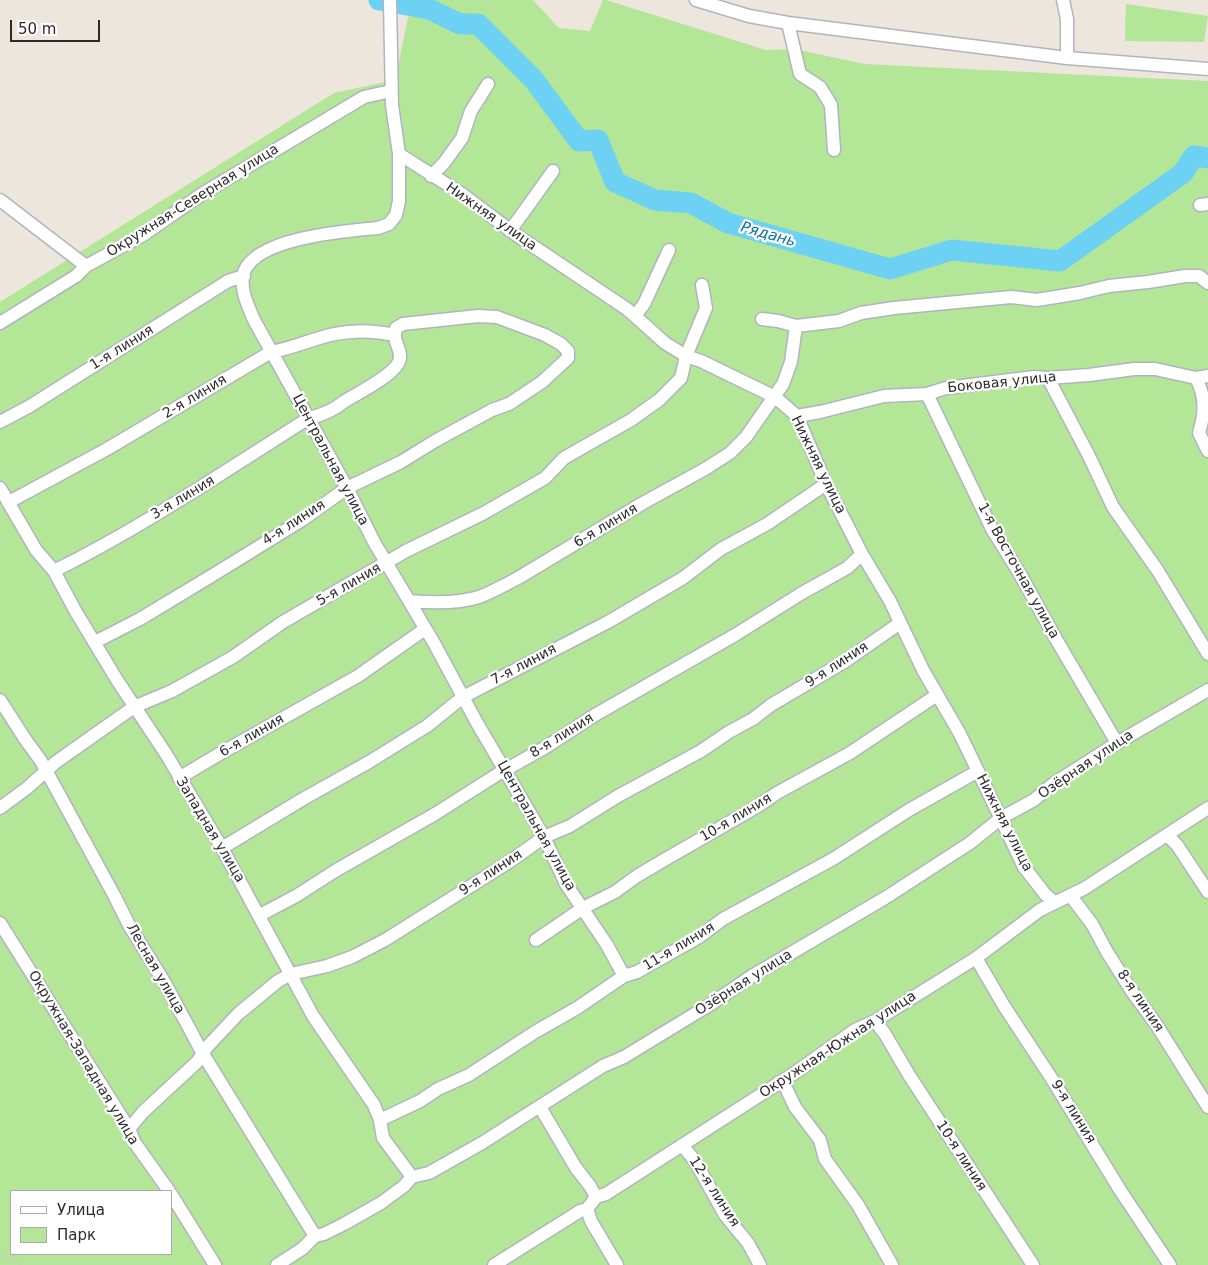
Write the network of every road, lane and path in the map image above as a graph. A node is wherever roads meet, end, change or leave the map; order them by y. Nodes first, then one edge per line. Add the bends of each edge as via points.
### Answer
1 (696, 0) edge
2 (1063, 0) edge
3 (390, 5) edge
4 (788, 23) junction
5 (1067, 58) junction
6 (1208, 69) edge
7 (488, 84) dead end
8 (391, 91) junction
9 (834, 150) dead end
10 (399, 154) junction
11 (554, 171) dead end
12 (431, 176) junction
13 (0, 200) edge
14 (510, 230) junction
15 (669, 250) dead end
16 (86, 266) junction
17 (244, 276) junction
18 (1208, 283) edge
19 (702, 285) dead end
20 (635, 316) junction
21 (762, 319) dead end
22 (0, 323) edge
23 (796, 326) junction
24 (394, 335) junction
25 (271, 352) junction
26 (686, 356) junction
27 (1202, 377) edge
28 (1048, 378) junction
29 (927, 394) junction
30 (775, 396) junction
31 (797, 416) junction
32 (309, 418) junction
33 (0, 422) edge
34 (1208, 452) edge
35 (826, 484) junction
36 (0, 488) edge
37 (347, 488) junction
38 (8, 502) junction
39 (862, 554) junction
40 (387, 563) junction
41 (54, 571) junction
42 (409, 601) junction
43 (900, 623) junction
44 (425, 629) junction
45 (95, 642) junction
46 (1208, 654) edge
47 (1208, 690) edge
48 (937, 696) junction
49 (463, 697) junction
50 (0, 700) edge
51 (134, 707) junction
52 (1117, 743) junction
53 (46, 770) junction
54 (505, 770) junction
55 (978, 770) junction
56 (179, 778) junction
57 (0, 808) edge
58 (1208, 808) edge
59 (1001, 818) junction
60 (1167, 835) junction
61 (544, 837) junction
62 (222, 848) junction
63 (1208, 892) edge
64 (1070, 895) junction
65 (1055, 903) junction
66 (583, 908) junction
67 (260, 915) junction
68 (0, 924) edge
69 (536, 940) dead end
70 (976, 958) junction
71 (291, 974) junction
72 (624, 976) junction
73 (874, 1021) junction
74 (202, 1054) junction
75 (780, 1082) junction
76 (540, 1107) junction
77 (1208, 1107) edge
78 (380, 1120) junction
79 (129, 1129) junction
80 (682, 1145) junction
81 (412, 1177) junction
82 (168, 1190) edge
83 (172, 1196) edge
84 (596, 1197) junction
85 (587, 1209) junction
86 (315, 1236) junction
87 (0, 1253) edge
88 (23, 1265) edge
89 (215, 1265) edge
90 (278, 1265) edge
91 (494, 1265) edge
92 (617, 1265) edge
93 (760, 1265) edge
94 (892, 1265) edge
95 (1033, 1265) edge
96 (1170, 1265) edge

1 - 4 street via 749,16
2 - 5 street via 1067,19
3 - 8 street
4 - 5 street
4 - 9 street via 800,74 820,87 831,105
5 - 6 street
7 - 12 street via 471,111 462,138
8 - 10 street
8 - 16 street, Окружная-Северная улица via 364,97 202,194 143,235
10 - 12 street, Нижняя улица
10 - 17 street via 399,201 396,215 389,224 304,237 266,251 253,260
11 - 14 street
12 - 14 street, Нижняя улица via 462,194
13 - 16 street
14 - 20 street, Нижняя улица
15 - 20 street via 644,304
16 - 22 street, Окружная-Северная улица via 76,276
17 - 25 street, Центральная улица via 247,303
17 - 33 street, 1-я линия via 228,281
18 - 23 street via 1199,276 1184,276 1037,300 1011,297 894,308 861,313 839,321
19 - 26 street, 5-я линия via 706,308
20 - 26 street, Нижняя улица via 665,343
21 - 23 street
23 - 30 street, 6-я линия via 791,362 784,384
24 - 25 street, 2-я линия via 372,331 336,334
24 - 32 street, 3-я линия via 400,354 394,370 338,407
24 - 37 street, 4-я линия via 396,328 403,324 497,317 561,344 568,351 568,358 542,382 509,404
25 - 32 street, Центральная улица
25 - 38 street, 2-я линия via 92,458
26 - 30 street, Нижняя улица
26 - 40 street, 5-я линия via 681,378 659,400 631,420 564,458 545,478
27 - 28 street, Боковая улица via 1134,369
27 - 34 street via 1204,417 1199,433
28 - 29 street, Боковая улица via 946,388
28 - 46 street via 1113,507 1158,570
29 - 31 street, Боковая улица via 884,396
29 - 52 street, 1-я Восточная улица via 992,529
30 - 31 street, Нижняя улица
30 - 42 street, 6-я линия via 746,437 730,453 518,578 477,597 451,602
31 - 35 street, Нижняя улица
32 - 37 street, Центральная улица
32 - 41 street, 3-я линия via 203,487
35 - 39 street, Нижняя улица
35 - 49 street, 7-я линия via 767,524 721,548 683,578 608,622
36 - 38 street, Западная улица
37 - 40 street, Центральная улица
37 - 45 street, 4-я линия via 213,575
38 - 41 street, Западная улица via 36,550
39 - 43 street, Нижняя улица
39 - 54 street, 8-я линия via 847,568
40 - 42 street, Центральная улица
40 - 51 street, 5-я линия via 283,622 233,657 172,691
41 - 45 street, Западная улица
42 - 44 street, Центральная улица
43 - 48 street, Нижняя улица
43 - 61 street, 9-я линия via 844,662 701,751 570,826
44 - 49 street, Центральная улица
44 - 56 street, 6-я линия via 358,676
45 - 51 street, Западная улица
47 - 52 street, Озёрная улица
48 - 55 street, Нижняя улица
48 - 66 street, 10-я линия via 850,754 786,788 615,892
49 - 54 street, Центральная улица
49 - 62 street, 7-я линия via 427,726
50 - 53 street, Лесная улица
51 - 53 street, 5-я линия
51 - 56 street, Западная улица
52 - 59 street, Озёрная улица via 1034,800
53 - 57 street, 5-я линия
53 - 74 street, Лесная улица
54 - 61 street, Центральная улица
54 - 67 street, 8-я линия
55 - 59 street, Нижняя улица
55 - 72 street, 11-я линия via 833,859 723,919 699,937 638,972
56 - 62 street, Западная улица
58 - 60 street, Окружная-Южная улица
59 - 65 street, Нижняя улица via 1024,867
59 - 76 street, Озёрная улица via 970,843 885,898
60 - 63 street
60 - 64 street, Окружная-Южная улица
61 - 66 street, Центральная улица via 566,884
61 - 71 street, 9-я линия via 385,940 352,957
62 - 67 street, Западная улица
64 - 65 street, Окружная-Южная улица
64 - 77 street, 8-я линия via 1092,924
65 - 70 street, Окружная-Южная улица via 1040,910
66 - 69 street, 10-я линия
66 - 72 street, Центральная улица
67 - 71 street, Западная улица
68 - 79 street, Окружная-Западная улица
70 - 73 street, Окружная-Южная улица
70 - 96 street, 9-я линия
71 - 74 street, 9-я линия via 244,1009
71 - 78 street, Западная улица via 313,1016 374,1105
72 - 78 street, 11-я линия via 469,1075
73 - 75 street, Окружная-Южная улица via 855,1030
73 - 95 street, 10-я линия via 886,1034 913,1082
74 - 79 street, 9-я линия
74 - 86 street, Лесная улица
75 - 80 street, Окружная-Южная улица
75 - 94 street via 820,1140 826,1159 858,1205
76 - 81 street, Озёрная улица via 429,1173
76 - 84 street
78 - 81 street, Западная улица via 383,1138
79 - 82 street, Окружная-Западная улица via 135,1144
80 - 84 street, Окружная-Южная улица via 606,1194
80 - 93 street, 12-я линия
81 - 86 street, Озёрная улица via 381,1203
83 - 89 street
84 - 85 street, Окружная-Южная улица
85 - 91 street, Окружная-Южная улица
85 - 92 street
86 - 90 street, Озёрная улица
87 - 88 path

